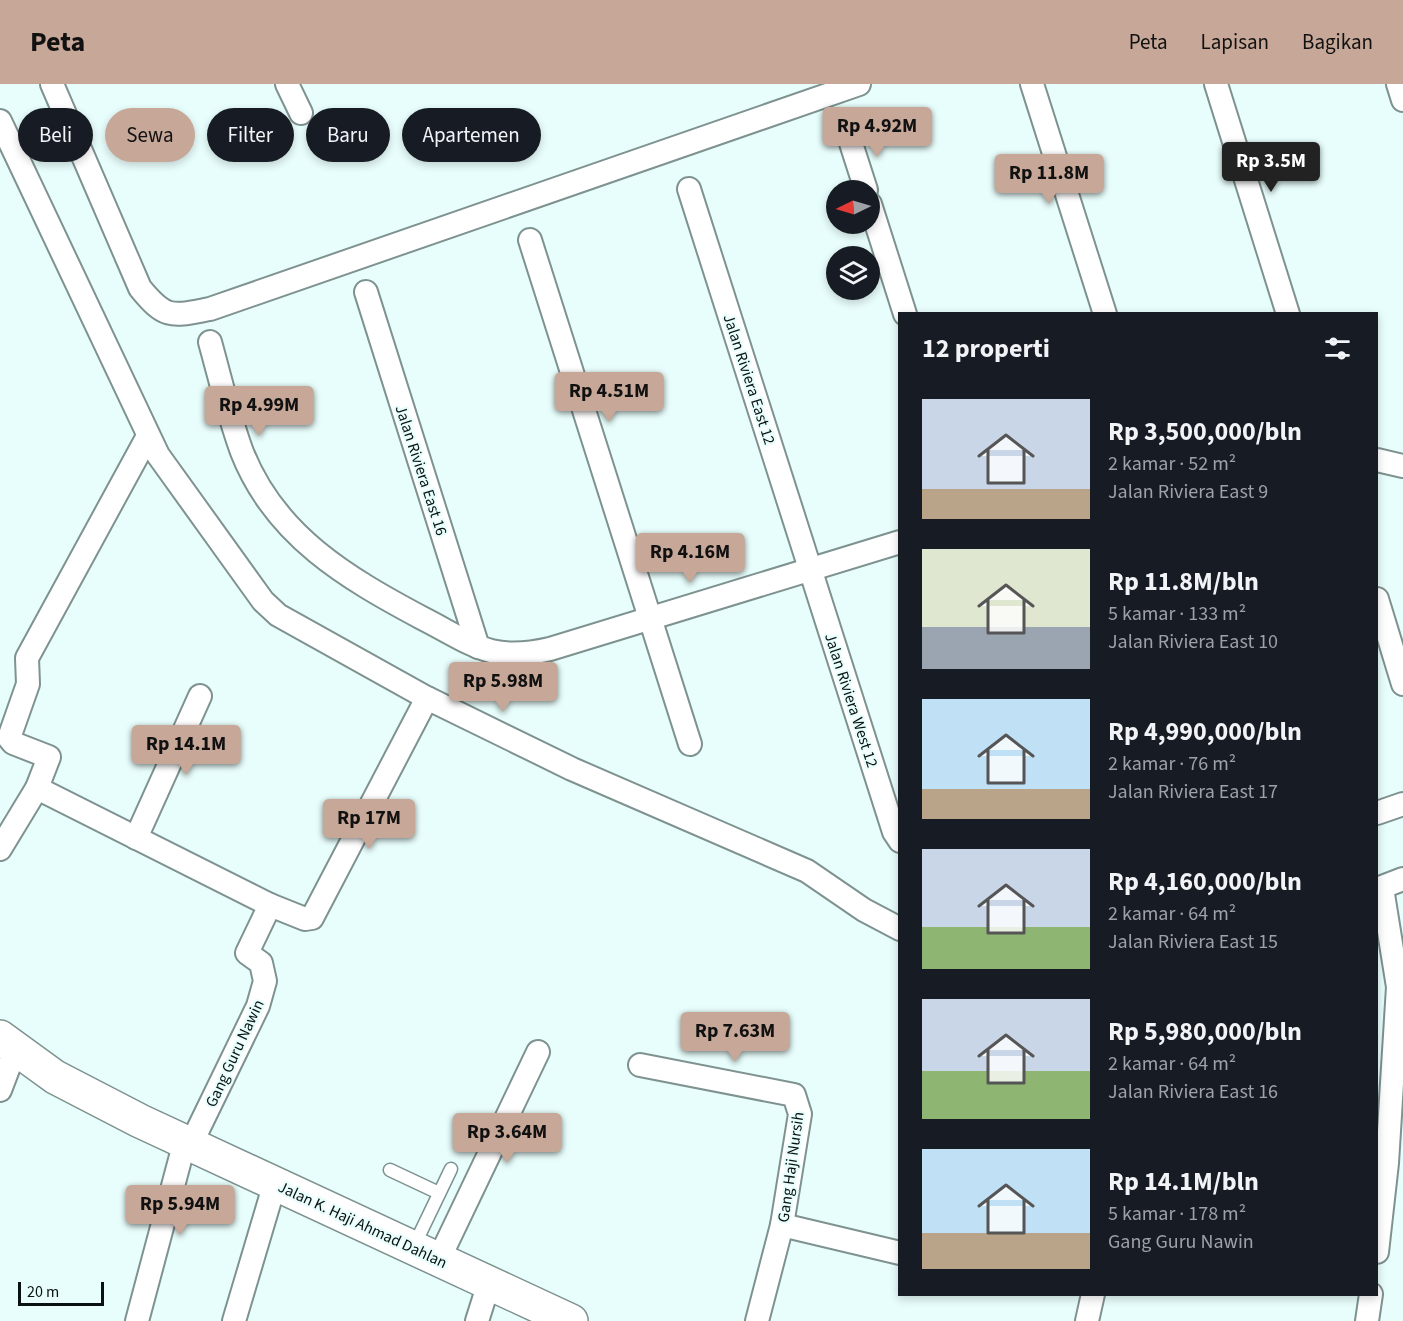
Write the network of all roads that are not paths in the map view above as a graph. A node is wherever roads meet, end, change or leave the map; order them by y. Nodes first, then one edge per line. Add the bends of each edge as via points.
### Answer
1 (52, 84) edge
2 (287, 84) edge
3 (859, 84) edge
4 (1032, 84) edge
5 (1215, 84) edge
6 (1398, 84) edge
7 (1403, 100) edge
8 (301, 112) dead end
9 (0, 121) edge
10 (849, 137) dead end
11 (863, 180) edge
12 (689, 189) dead end
13 (880, 234) edge
14 (530, 240) dead end
15 (366, 292) dead end
16 (904, 312) edge
17 (1104, 312) edge
18 (1287, 312) edge
19 (210, 342) dead end
20 (148, 436) junction
21 (1378, 460) edge
22 (1403, 466) edge
23 (898, 543) edge
24 (810, 568) junction
25 (1378, 602) edge
26 (650, 618) junction
27 (478, 647) junction
28 (1403, 684) edge
29 (200, 696) dead end
30 (427, 698) junction
31 (6, 739) edge
32 (690, 744) dead end
33 (37, 788) junction
34 (1403, 804) edge
35 (1378, 813) edge
36 (897, 837) edge
37 (136, 838) junction
38 (0, 849) edge
39 (1403, 879) edge
40 (1379, 888) edge
41 (270, 905) junction
42 (898, 928) edge
43 (1400, 987) edge
44 (8, 1043) edge
45 (538, 1052) dead end
46 (640, 1065) dead end
47 (0, 1090) edge
48 (188, 1143) junction
49 (451, 1169) dead end
50 (390, 1170) dead end
51 (275, 1183) junction
52 (439, 1193) junction
53 (782, 1225) junction
54 (1378, 1241) edge
55 (427, 1253) junction
56 (898, 1253) edge
57 (489, 1283) junction
58 (1093, 1296) edge
59 (1371, 1296) edge
60 (137, 1321) edge
61 (234, 1321) edge
62 (477, 1321) edge
63 (571, 1321) edge
64 (757, 1321) edge
65 (1087, 1321) edge
66 (1367, 1321) edge

1 - 3 street via 140,288 157,309 177,315 210,309
2 - 8 street
4 - 17 street
5 - 18 street
6 - 7 street
9 - 20 street
10 - 11 street
12 - 24 street, Jalan Riviera East 12
13 - 16 street
14 - 26 street
15 - 27 street, Jalan Riviera East 16
19 - 27 street via 242,452 266,496 299,538 358,583
20 - 30 street via 256,591 278,615
20 - 31 street via 27,658 28,684
21 - 22 street
23 - 24 street
24 - 26 street
24 - 36 street, Jalan Riviera West 12
25 - 28 street
26 - 27 street via 522,656 502,655
26 - 32 street
29 - 37 street
30 - 41 street via 312,918 305,919
30 - 42 street via 572,769 807,871
31 - 33 street via 49,757
33 - 37 street
33 - 38 street
34 - 35 street
37 - 41 street
39 - 40 street
40 - 43 street
41 - 48 street, Gang Guru Nawin via 247,953 261,963 265,981 258,1006
43 - 54 street
44 - 47 street
44 - 48 main road, Jalan K. Haji Ahmad Dahlan via 56,1077
45 - 55 street
46 - 53 street, Gang Haji Nursih via 794,1095 800,1114
48 - 51 main road, Jalan K. Haji Ahmad Dahlan
48 - 60 street
49 - 52 lane
50 - 52 lane
51 - 55 main road, Jalan K. Haji Ahmad Dahlan
51 - 61 street
52 - 55 lane
53 - 56 street
53 - 64 street, Gang Haji Nursih
55 - 57 main road, Jalan K. Haji Ahmad Dahlan
57 - 62 street
57 - 63 main road, Jalan K. Haji Ahmad Dahlan
58 - 65 street
59 - 66 street

